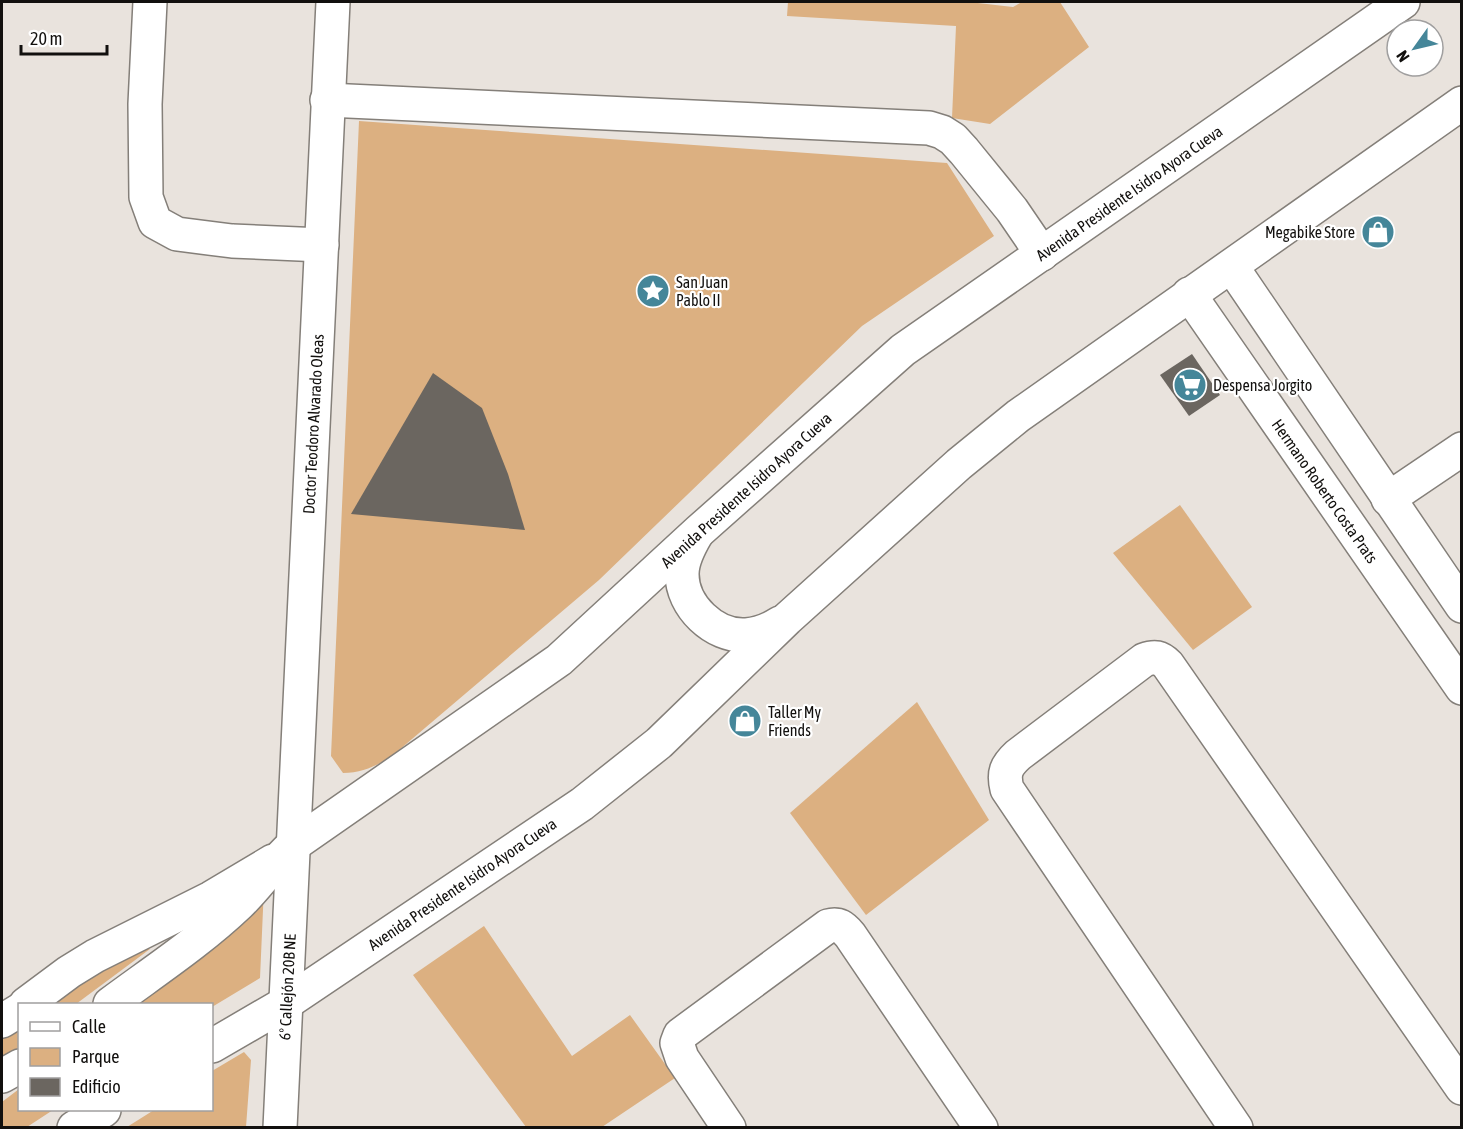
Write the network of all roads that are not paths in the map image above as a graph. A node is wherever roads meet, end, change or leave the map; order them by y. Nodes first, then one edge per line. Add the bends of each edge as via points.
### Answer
1 (150, 2) edge
2 (333, 2) edge
3 (1403, 2) edge
4 (327, 100) junction
5 (1461, 103) edge
6 (322, 245) junction
7 (1042, 254) junction
8 (1232, 267) junction
9 (1190, 294) junction
10 (1461, 449) edge
11 (1388, 499) junction
12 (699, 531) junction
13 (1461, 606) edge
14 (787, 619) junction
15 (1461, 688) edge
16 (286, 851) junction
17 (29, 1003) edge
18 (113, 1003) edge
19 (286, 1004) junction
20 (18, 1011) edge
21 (2, 1021) edge
22 (213, 1045) edge
23 (18, 1067) edge
24 (2, 1076) edge
25 (1461, 1088) edge
26 (102, 1111) edge
27 (74, 1128) edge
28 (280, 1128) edge
29 (729, 1128) edge
30 (981, 1128) edge
31 (1236, 1128) edge

1 - 6 street via 146,197 155,222 177,234
2 - 4 street, Doctor Teodoro Alvarado Oleas
3 - 7 street, Avenida Presidente Isidro Ayora Cueva
4 - 6 street, Doctor Teodoro Alvarado Oleas
4 - 7 street via 929,128 953,139 964,151
5 - 8 street, Avenida Presidente Isidro Ayora Cueva
6 - 16 street, Doctor Teodoro Alvarado Oleas
7 - 12 street, Avenida Presidente Isidro Ayora Cueva via 903,350
8 - 9 street, Avenida Presidente Isidro Ayora Cueva
8 - 11 street
9 - 14 street, Avenida Presidente Isidro Ayora Cueva via 959,464
9 - 15 street, Hermano Roberto Costa Prats
10 - 11 street
11 - 13 street
12 - 14 street via 687,552 682,575 688,598 701,617 720,630 744,635 766,631
12 - 16 street, Avenida Presidente Isidro Ayora Cueva via 559,660
14 - 19 street, Avenida Presidente Isidro Ayora Cueva via 659,743 582,804
16 - 17 street via 211,898 95,956
16 - 18 street, Avenida Presidente Isidro Ayora Cueva via 208,932
16 - 19 street, 6° Callejón 20B NE
19 - 22 street, Avenida Presidente Isidro Ayora Cueva
19 - 28 street, 6° Callejón 20B NE
20 - 21 street
23 - 24 street
25 - 31 street via 1168,665 1153,657 1018,755 1008,764 1004,775 1007,789
26 - 27 street
29 - 30 street via 682,1058 677,1043 680,1035 834,924 850,935

